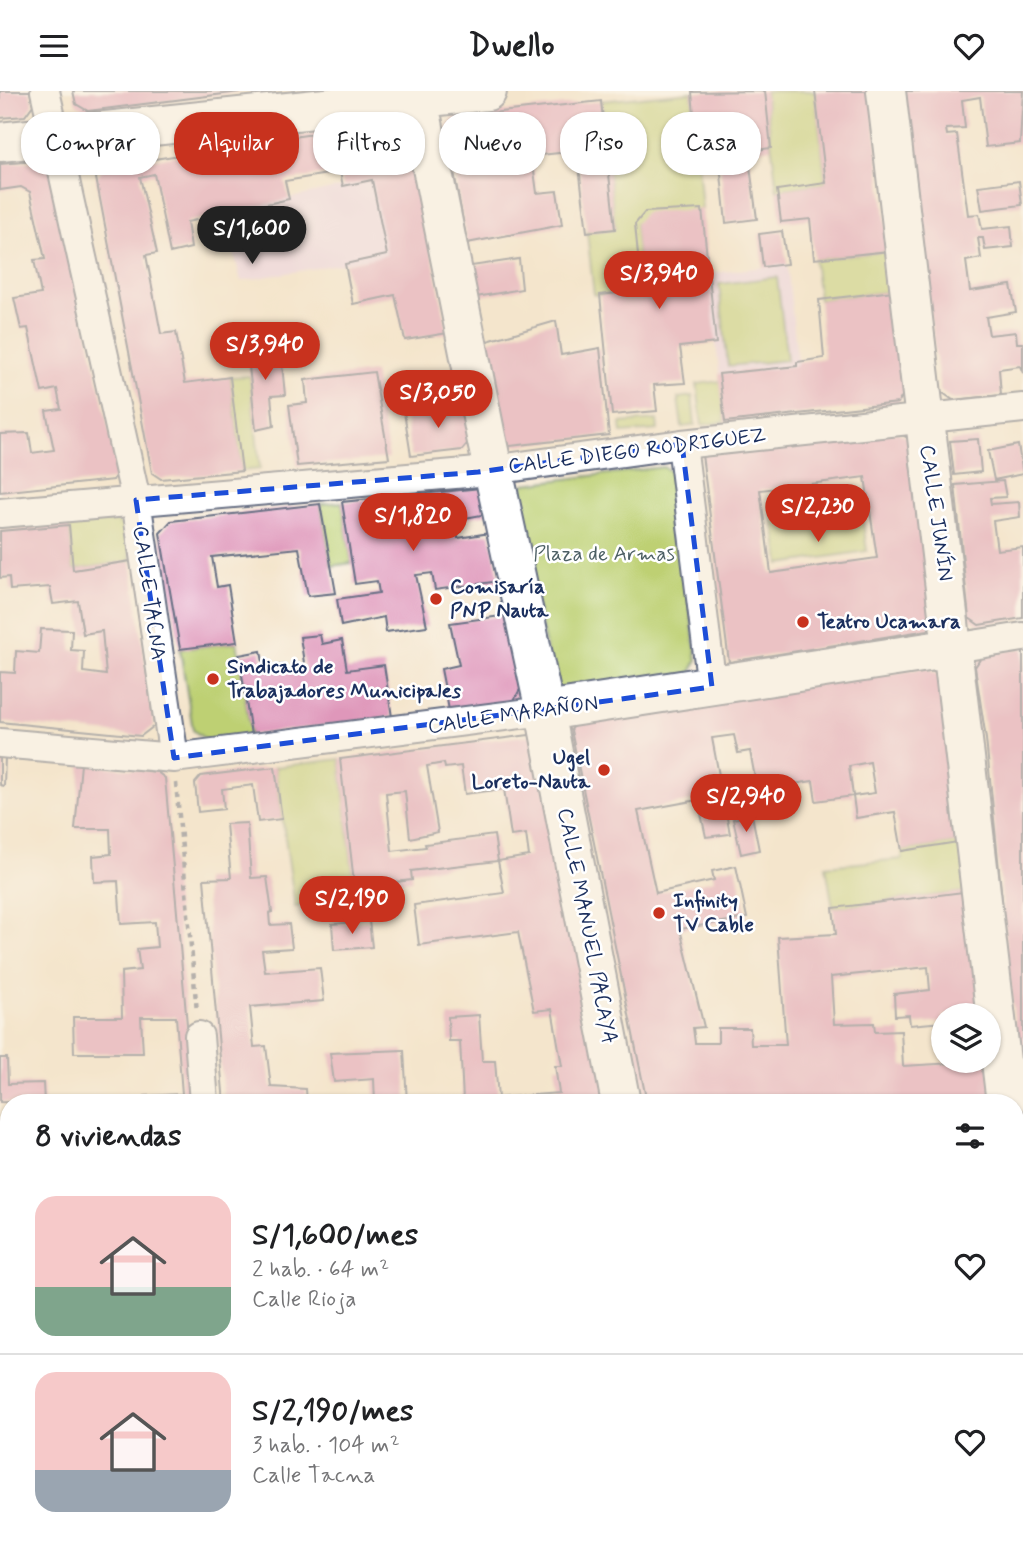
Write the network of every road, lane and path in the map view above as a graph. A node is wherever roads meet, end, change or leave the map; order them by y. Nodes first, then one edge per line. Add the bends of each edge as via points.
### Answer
1 (46, 91) edge
2 (487, 91) edge
3 (886, 91) edge
4 (418, 94) edge
5 (50, 112) edge
6 (160, 125) edge
7 (21, 140) edge
8 (0, 142) edge
9 (64, 175) edge
10 (1023, 408) edge
11 (923, 418) junction
12 (682, 444) junction
13 (494, 470) junction
14 (136, 500) junction
15 (0, 513) edge
16 (1023, 637) edge
17 (954, 648) junction
18 (712, 687) junction
19 (545, 711) junction
20 (0, 743) edge
21 (174, 758) junction
22 (199, 1036) joint
23 (203, 1094) edge
24 (619, 1094) edge
25 (1005, 1094) edge

1 - 5 street, CALLE TACNA
2 - 4 main road
3 - 11 main road, CALLE JUNÍN
4 - 6 main road
4 - 13 main road, CALLE MANUEL PACAYA
7 - 8 main road
9 - 14 street, CALLE TACNA
10 - 11 street, CALLE DIEGO RODRIGUEZ
11 - 12 street, CALLE DIEGO RODRIGUEZ
11 - 17 main road, CALLE JUNÍN
12 - 13 street, CALLE DIEGO RODRIGUEZ
12 - 18 street
13 - 14 street, CALLE DIEGO RODRIGUEZ
13 - 19 main road, CALLE MANUEL PACAYA
14 - 15 street, CALLE DIEGO RODRIGUEZ
14 - 21 street, CALLE TACNA
16 - 17 street, CALLE MARAÑON
17 - 18 main road, CALLE MARAÑON
17 - 25 main road, CALLE JUNÍN
18 - 19 main road, CALLE MARAÑON
19 - 21 street, CALLE MARAÑON
19 - 24 main road, CALLE MANUEL PACAYA
20 - 21 street, CALLE MARAÑON
21 - 22 path
22 - 23 street

